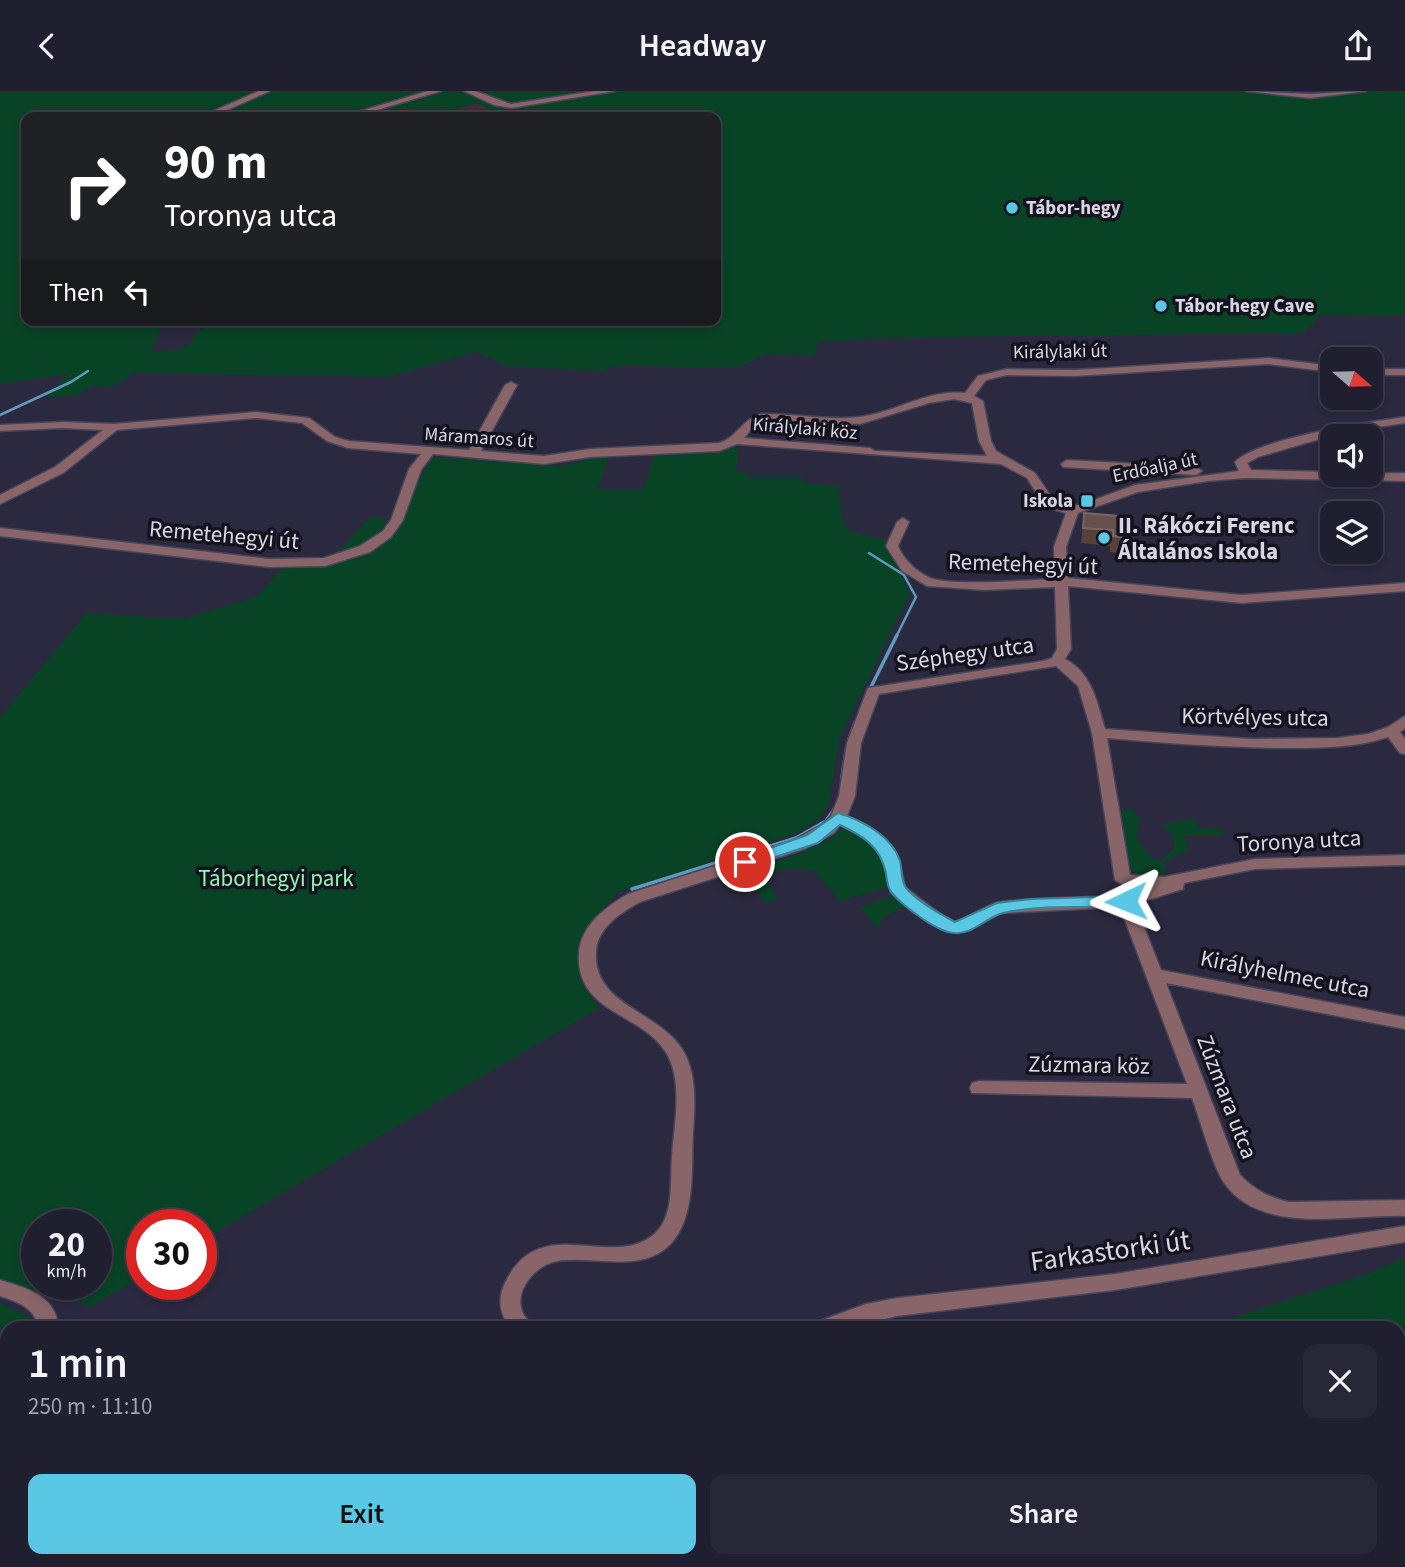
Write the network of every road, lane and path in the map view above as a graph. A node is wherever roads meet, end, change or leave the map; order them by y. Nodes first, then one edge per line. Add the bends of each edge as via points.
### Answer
1 (266, 91) edge
2 (437, 91) edge
3 (468, 91) edge
4 (611, 91) edge
5 (1250, 91) edge
6 (1362, 91) edge
7 (216, 112) edge
8 (363, 112) edge
9 (1320, 367) edge
10 (1383, 372) edge
11 (1405, 372) edge
12 (511, 385) dead end
13 (968, 396) junction
14 (1405, 420) edge
15 (114, 427) junction
16 (0, 428) edge
17 (737, 441) junction
18 (429, 452) junction
19 (472, 456) junction
20 (1001, 460) junction
21 (1067, 464) dead end
22 (1246, 474) junction
23 (1208, 477) junction
24 (1405, 477) edge
25 (0, 500) edge
26 (1073, 510) junction
27 (903, 522) dead end
28 (0, 532) edge
29 (1060, 583) junction
30 (1405, 587) edge
31 (1057, 661) junction
32 (1405, 720) edge
33 (1392, 731) junction
34 (1099, 733) junction
35 (1405, 750) edge
36 (838, 818) junction
37 (1405, 860) edge
38 (1198, 877) junction
39 (1126, 901) junction
40 (1156, 975) junction
41 (1405, 1023) edge
42 (979, 1088) dead end
43 (1198, 1091) junction
44 (1405, 1208) edge
45 (1405, 1234) edge
46 (0, 1288) edge
47 (47, 1321) edge
48 (518, 1321) edge
49 (842, 1321) edge

1 - 7 street
2 - 8 street
3 - 4 street via 511,106
5 - 6 street via 1302,96
9 - 13 street, Királylaki út via 1269,361 1076,373 1007,372 982,378
10 - 11 street
12 - 19 street
13 - 17 street via 938,397 854,422 761,417 749,422
13 - 20 street via 979,404 987,447
14 - 22 street via 1353,426 1254,454 1241,462
15 - 16 street, Máramaros út
15 - 18 street, Máramaros út via 256,415 291,417 348,444
15 - 25 street via 59,470
17 - 19 street, Máramaros út via 719,447 590,453 544,460
17 - 20 street, Királylaki köz
18 - 19 street, Máramaros út
18 - 28 street, Remetehegyi út via 415,469 397,520 387,534 365,549 332,561 269,563
20 - 26 street via 1031,476 1049,504
21 - 23 street via 1198,471
22 - 23 street, Erdőalja út
22 - 24 street, Erdőalja út
23 - 26 street, Erdőalja út via 1135,489
26 - 29 street via 1062,535
27 - 29 street, Remetehegyi út via 892,546 919,579 984,586
29 - 30 street, Remetehegyi út via 1242,599
29 - 31 street via 1064,649
31 - 34 street via 1085,685
31 - 36 street, Széphegy utca via 879,689 870,695
32 - 33 street, Körtvélyes utca
33 - 34 street, Körtvélyes utca via 1354,740 1281,744
33 - 35 street
34 - 38 street, Toronya utca via 1123,880 1164,882
36 - 39 street, Toronya utca via 883,846 891,859 897,889 953,927 962,927 997,908
36 - 48 street via 812,839 634,898 610,913 593,934 586,957 594,985 608,1001 662,1035 680,1064 684,1087 680,1201 671,1226 660,1242 650,1247 619,1254 558,1252 534,1261 511,1292 511,1311
37 - 38 street, Toronya utca via 1255,864
38 - 39 street, Toronya utca
39 - 40 street, Zúzmara utca
40 - 41 street, Királyhelmec utca
40 - 43 street, Zúzmara utca
42 - 43 street, Zúzmara köz
43 - 44 street, Zúzmara utca via 1232,1179 1252,1199 1300,1210
45 - 49 street, Farkastorki út via 1115,1282 897,1307
46 - 47 street via 29,1298 40,1306

